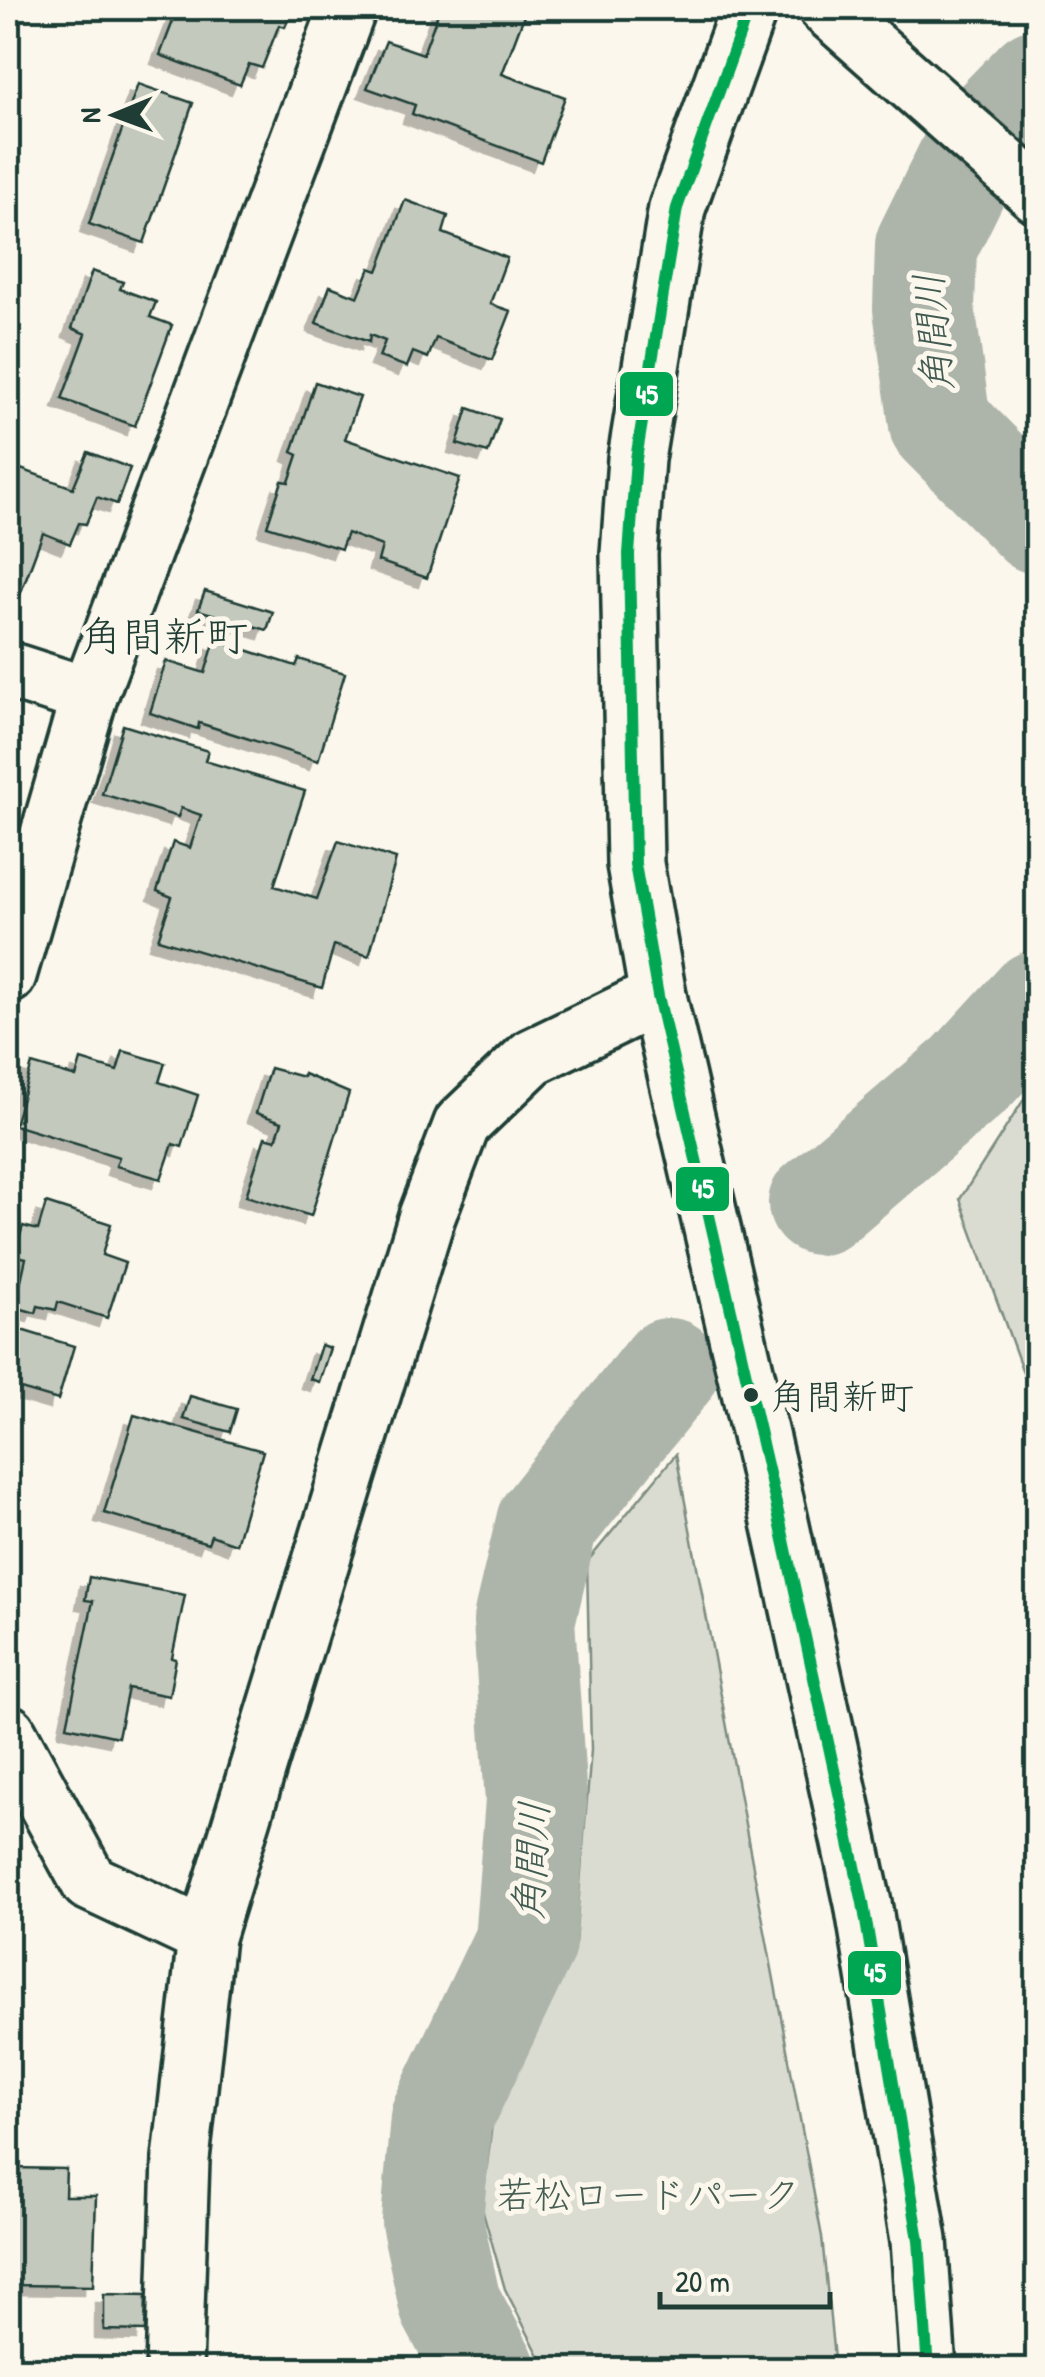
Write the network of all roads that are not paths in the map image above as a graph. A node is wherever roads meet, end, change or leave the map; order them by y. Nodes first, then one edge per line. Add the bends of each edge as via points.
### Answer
1 (348, 8) edge
2 (749, 8) edge
3 (827, 8) edge
4 (1038, 196) edge
5 (8, 670) edge
6 (89, 696) junction
7 (8, 975) edge
8 (658, 996) junction
9 (8, 1733) edge
10 (206, 1937) junction
11 (174, 2370) edge
12 (928, 2370) edge

1 - 6 street
2 - 8 street via 677,208 636,459 629,554 635,864
3 - 4 street
5 - 6 street
6 - 7 street
8 - 10 street via 532,1057 462,1124 427,1216
8 - 12 street via 863,1904 919,2240
9 - 10 street via 89,1882
10 - 11 street via 181,2160

